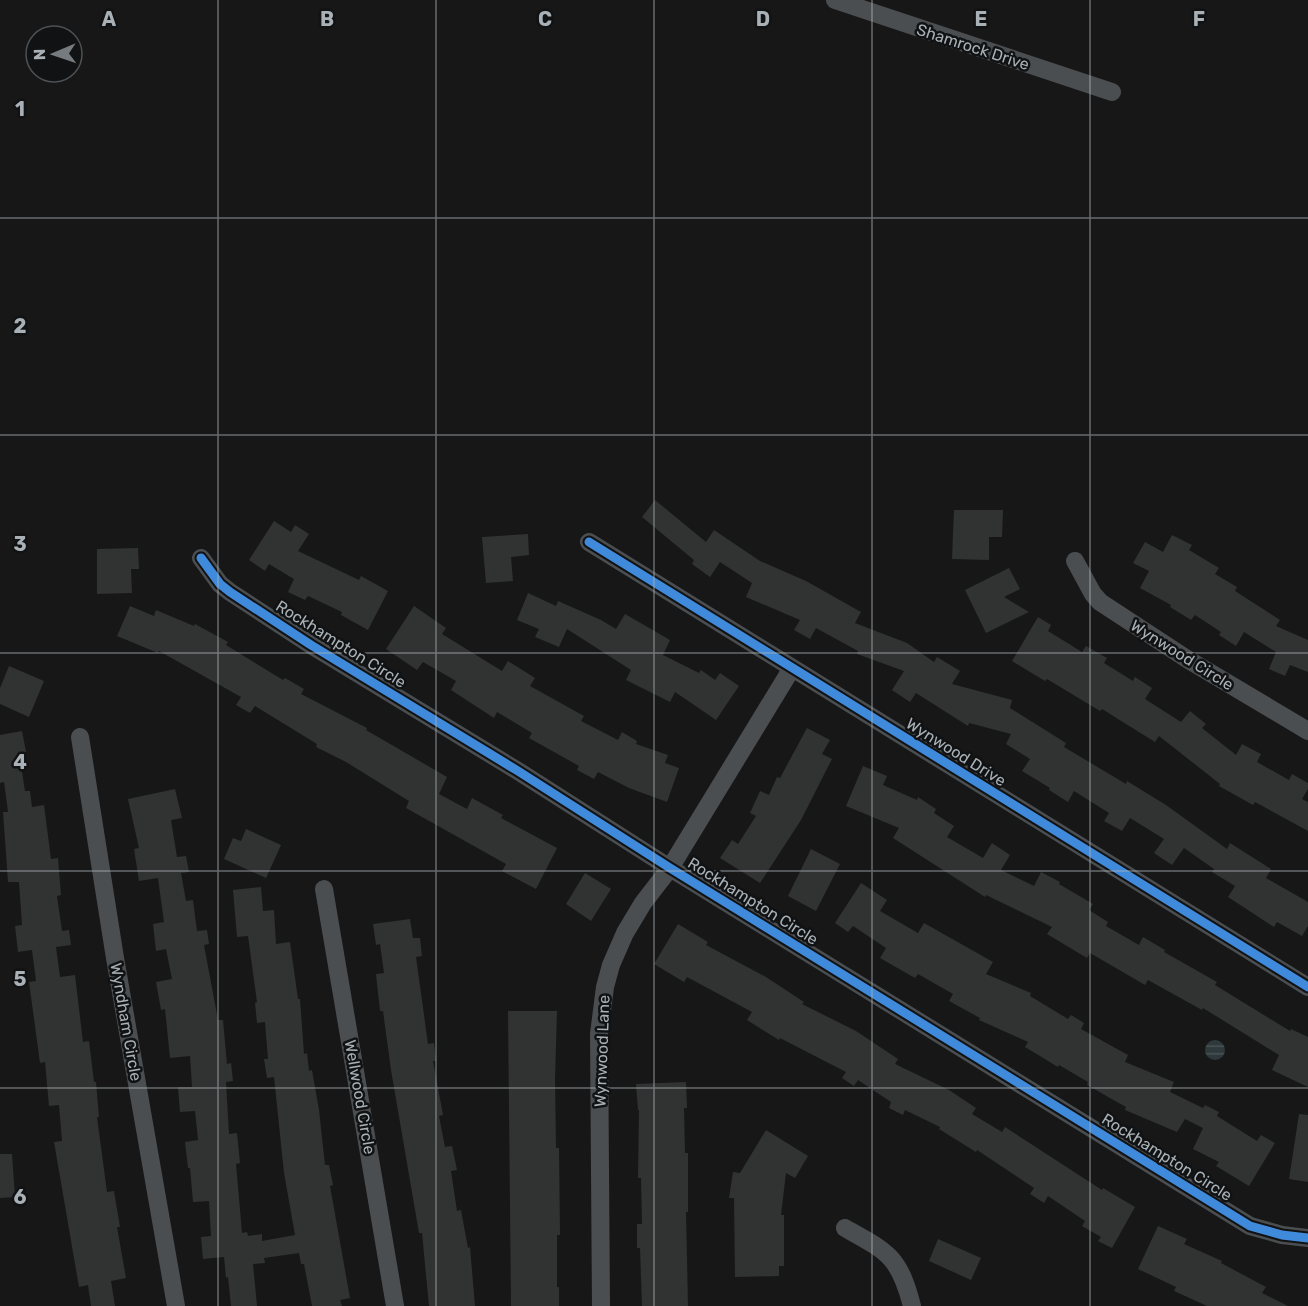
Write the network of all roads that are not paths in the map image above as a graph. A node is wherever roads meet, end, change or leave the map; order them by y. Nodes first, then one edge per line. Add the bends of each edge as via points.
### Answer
1 (835, 0) edge
2 (1112, 92) dead end
3 (590, 542) dead end
4 (201, 558) dead end
5 (1075, 561) dead end
6 (792, 668) junction
7 (1308, 731) edge
8 (80, 737) dead end
9 (670, 867) junction
10 (324, 889) dead end
11 (1308, 987) edge
12 (844, 1228) dead end
13 (1308, 1238) edge
14 (176, 1306) edge
15 (395, 1306) edge
16 (601, 1306) edge
17 (912, 1306) edge

1 - 2 street, Shamrock Drive
3 - 6 street, Wynwood Drive
4 - 9 street, Rockhampton Circle via 230,592
5 - 7 street, Wynwood Circle via 1100,602
6 - 9 street, Wynwood Lane
6 - 11 street, Wynwood Drive
8 - 14 street, Wyndham Circle
9 - 13 street, Rockhampton Circle via 1250,1226
9 - 16 street, Wynwood Lane via 626,933 611,965 601,1008
10 - 15 street, Wellwood Circle
12 - 17 street via 881,1248 896,1262

